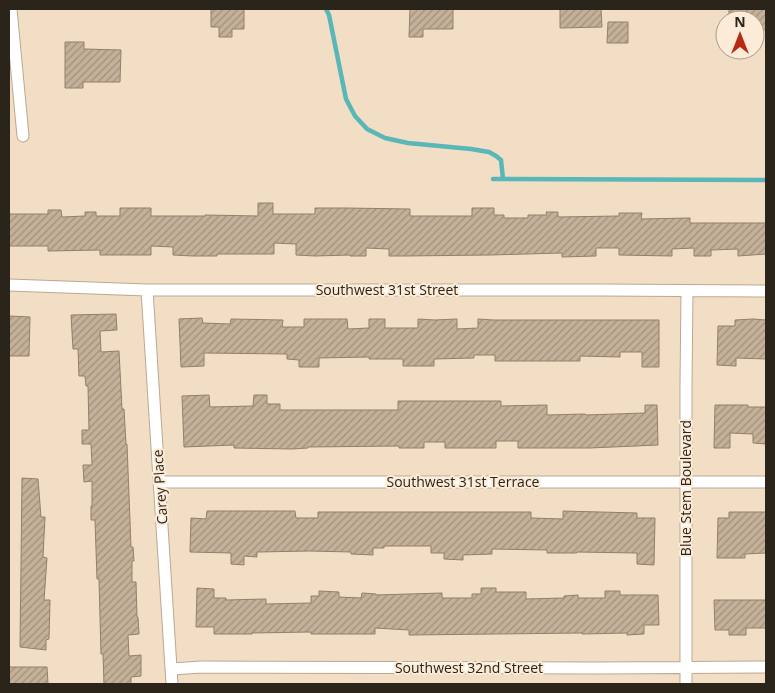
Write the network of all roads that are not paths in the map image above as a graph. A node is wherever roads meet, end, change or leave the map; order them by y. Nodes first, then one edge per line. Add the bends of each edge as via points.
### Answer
1 (11, 9) edge
2 (22, 136) dead end
3 (9, 285) edge
4 (147, 290) junction
5 (687, 291) junction
6 (766, 291) edge
7 (687, 481) junction
8 (160, 482) junction
9 (766, 482) edge
10 (686, 667) junction
11 (766, 667) edge
12 (172, 670) junction
13 (172, 684) edge
14 (686, 684) edge

1 - 2 street
3 - 4 street, Southwest 31st Street
4 - 5 street, Southwest 31st Street
4 - 8 street, Carey Place
5 - 6 street, Southwest 31st Street
5 - 7 street, Blue Stem Boulevard
7 - 8 street, Southwest 31st Terrace
7 - 9 street, Southwest 31st Terrace
7 - 10 street, Blue Stem Boulevard
8 - 12 street, Carey Place
10 - 11 street, Southwest 32nd Street
10 - 12 street, Southwest 32nd Street via 201,667
10 - 14 street, Blue Stem Boulevard
12 - 13 street, Carey Place

